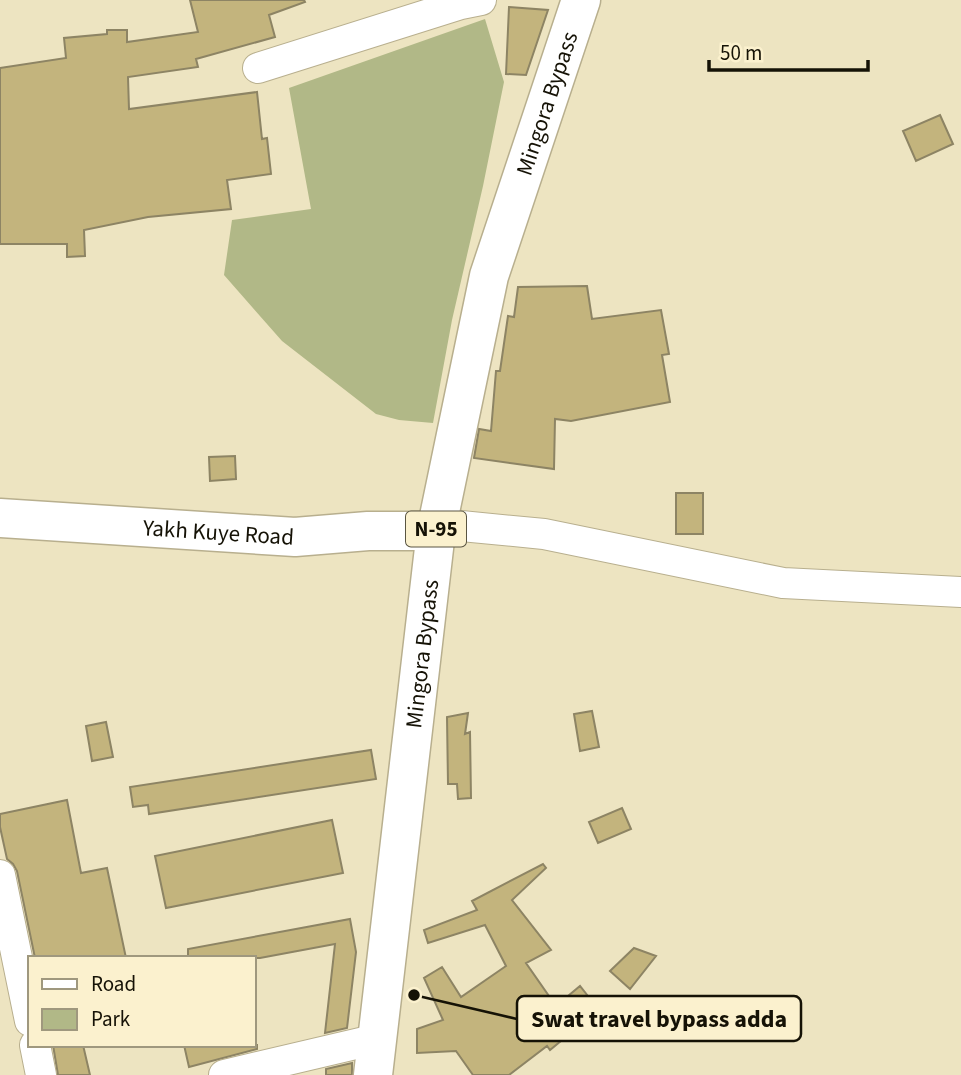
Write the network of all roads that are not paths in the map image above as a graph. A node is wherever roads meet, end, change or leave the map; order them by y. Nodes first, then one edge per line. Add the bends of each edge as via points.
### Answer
1 (481, 0) edge
2 (581, 0) edge
3 (258, 68) dead end
4 (0, 519) edge
5 (436, 531) junction
6 (961, 592) edge
7 (0, 875) edge
8 (28, 1011) edge
9 (35, 1047) edge
10 (375, 1057) edge
11 (41, 1075) edge
12 (225, 1075) edge

1 - 3 street
2 - 5 main road, Mingora Bypass / N-95 via 489,276
4 - 5 main road, Yakh Kuye Road via 295,537
5 - 6 street via 451,525 544,534 783,583
5 - 10 main road, Mingora Bypass / N-95
7 - 8 street
9 - 11 street
10 - 12 street

